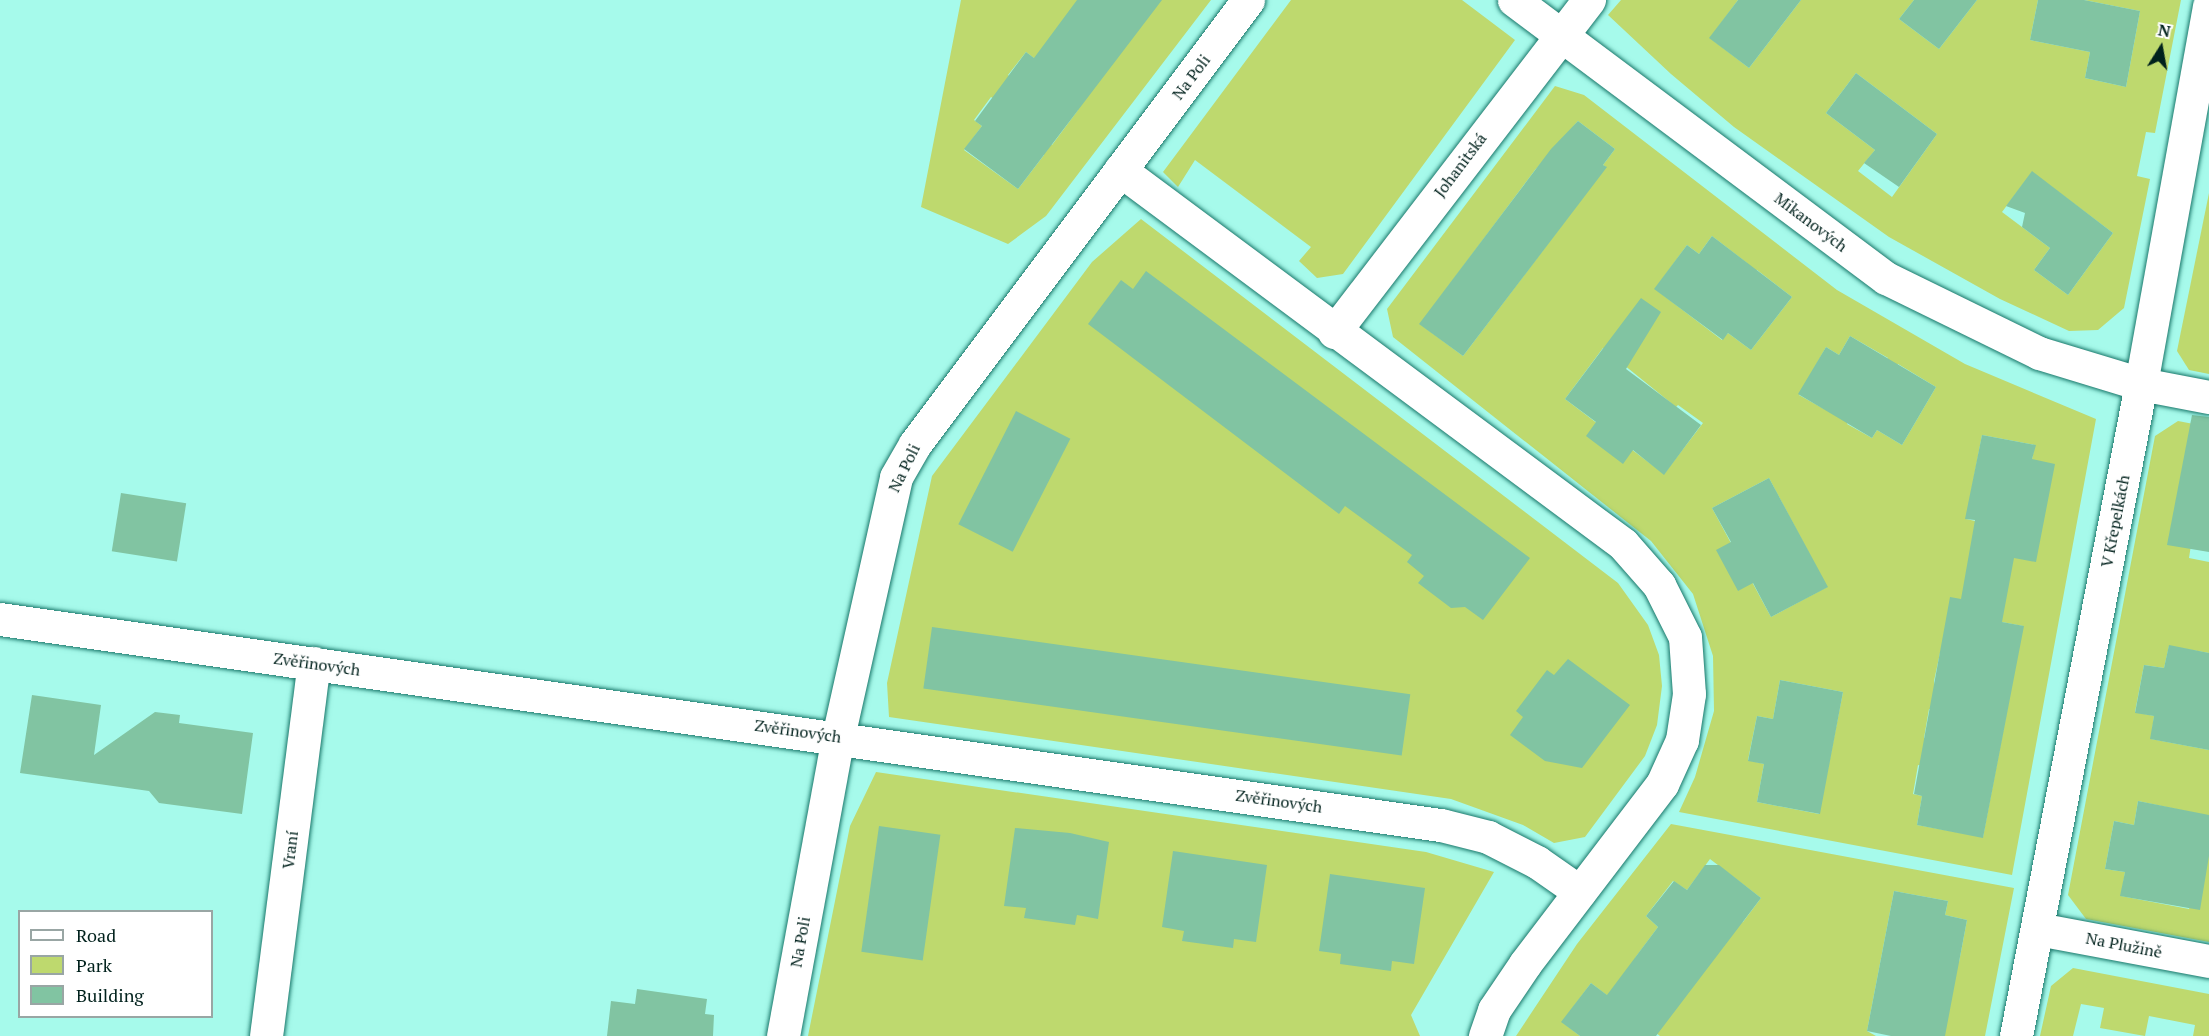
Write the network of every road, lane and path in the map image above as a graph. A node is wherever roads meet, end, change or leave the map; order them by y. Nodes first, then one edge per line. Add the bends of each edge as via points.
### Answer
1 (1248, 0) edge
2 (1514, 0) edge
3 (1589, 0) edge
4 (2209, 6) edge
5 (1558, 35) junction
6 (1120, 170) junction
7 (1334, 332) junction
8 (2141, 384) junction
9 (2209, 397) edge
10 (0, 619) edge
11 (314, 663) junction
12 (838, 737) junction
13 (1580, 892) junction
14 (2038, 929) junction
15 (2209, 961) edge
16 (266, 1036) edge
17 (783, 1036) edge
18 (1485, 1036) edge
19 (2016, 1036) edge

1 - 6 street, Na Poli
2 - 5 street, Mikanových
3 - 5 street, Johanitská
4 - 8 street, V Křepelkách
5 - 7 street, Johanitská
5 - 8 street, Mikanových via 1886,278 2039,353
6 - 7 street
6 - 12 street, Na Poli via 915,444 896,477
7 - 13 street via 1623,544 1659,585 1685,637 1689,694 1682,740 1646,811
8 - 9 street, Mikanových
8 - 14 street, V Křepelkách
10 - 11 street, Zvěřinových
11 - 12 street, Zvěřinových
11 - 16 street, Vraní
12 - 13 street, Zvěřinových via 1442,825 1488,837 1537,862
12 - 17 street, Na Poli
13 - 18 street via 1494,1010
14 - 15 street, Na Plužině
14 - 19 street, V Křepelkách

